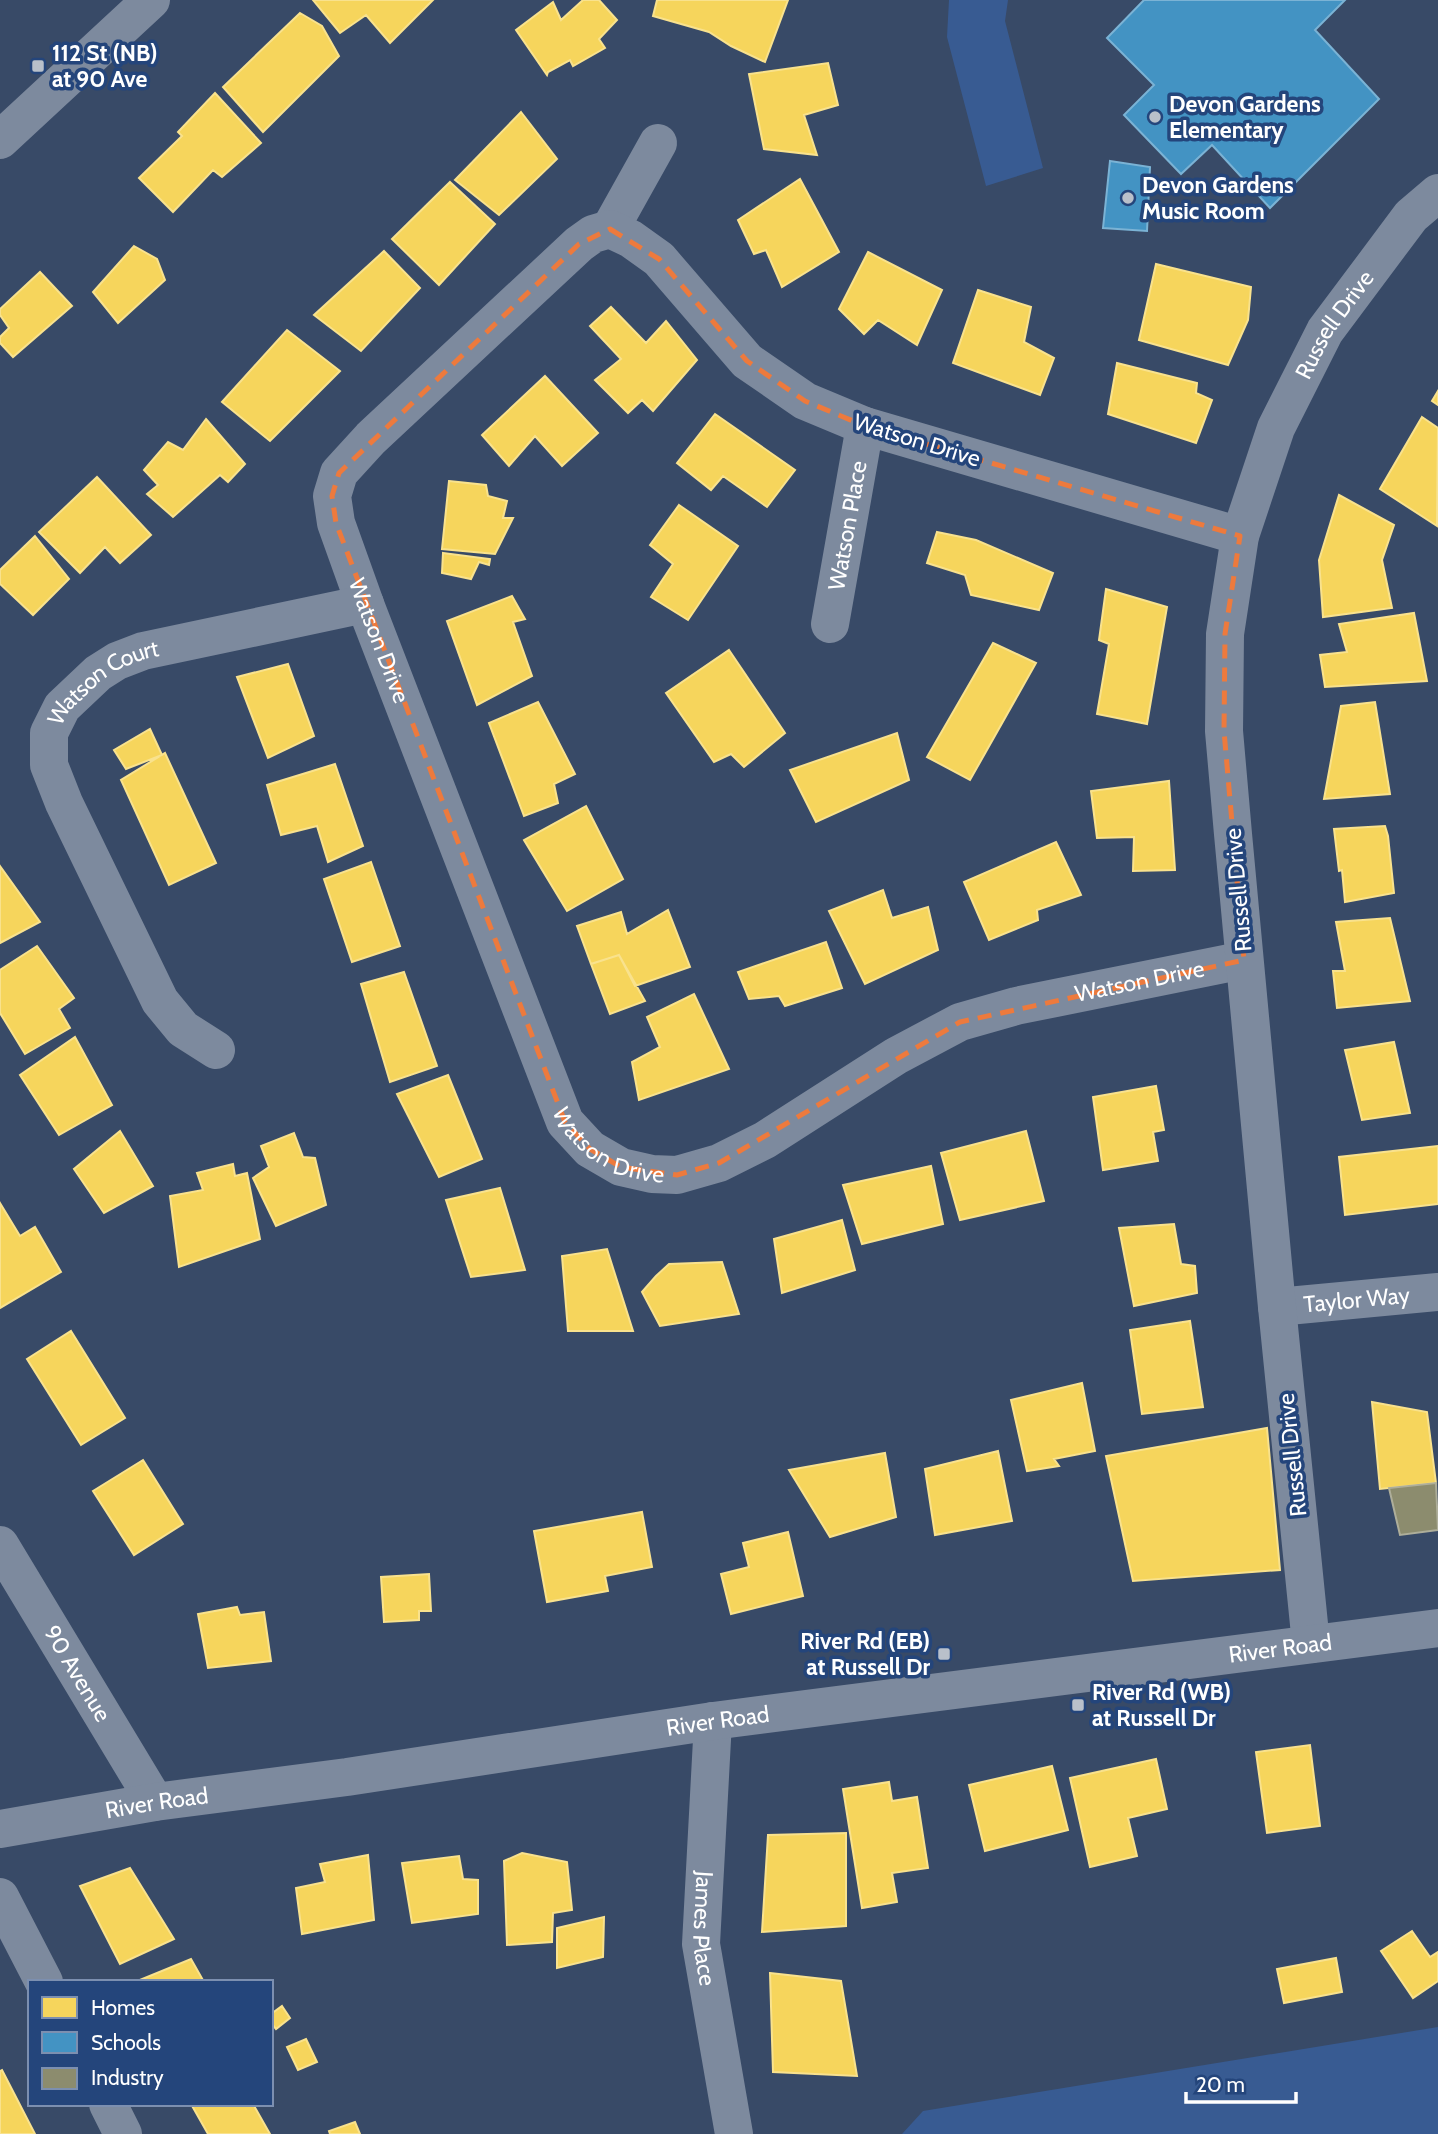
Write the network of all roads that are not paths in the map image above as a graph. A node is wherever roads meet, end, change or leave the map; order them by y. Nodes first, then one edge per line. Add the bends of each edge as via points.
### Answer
1 (152, 0) edge
2 (0, 140) edge
3 (658, 143) dead end
4 (1438, 193) edge
5 (610, 229) junction
6 (865, 426) junction
7 (1240, 536) junction
8 (365, 604) junction
9 (830, 624) dead end
10 (1244, 960) junction
11 (216, 1050) dead end
12 (1438, 1292) edge
13 (1277, 1307) junction
14 (0, 1545) edge
15 (1438, 1628) edge
16 (1311, 1644) junction
17 (713, 1721) junction
18 (155, 1802) junction
19 (0, 1829) edge
20 (0, 1897) edge
21 (43, 1980) edge
22 (109, 2106) edge
23 (124, 2134) edge
24 (734, 2134) edge

1 - 2 street
3 - 5 street
4 - 7 street, Russell Drive via 1411,216 1325,331 1276,428
5 - 6 street, Watson Drive via 659,259 747,360 805,401
5 - 8 street, Watson Drive via 579,244 339,473 332,496 336,523
6 - 7 street, Watson Drive
6 - 9 street, Watson Place
7 - 10 street, Russell Drive via 1225,634 1224,731
8 - 10 street, Watson Drive via 565,1122 590,1149 621,1167 677,1175 719,1163 960,1022 1016,1006
8 - 11 street, Watson Court via 143,651 117,661 62,707 49,733 49,765 64,803 160,1001 183,1029
10 - 13 street, Russell Drive
12 - 13 street, Taylor Way
13 - 16 street, Russell Drive
14 - 18 street, 90 Avenue
15 - 16 street, River Road
16 - 17 street, River Road
17 - 18 street, River Road
17 - 24 street, James Place via 701,1944
18 - 19 street, River Road
20 - 21 street
22 - 23 street

